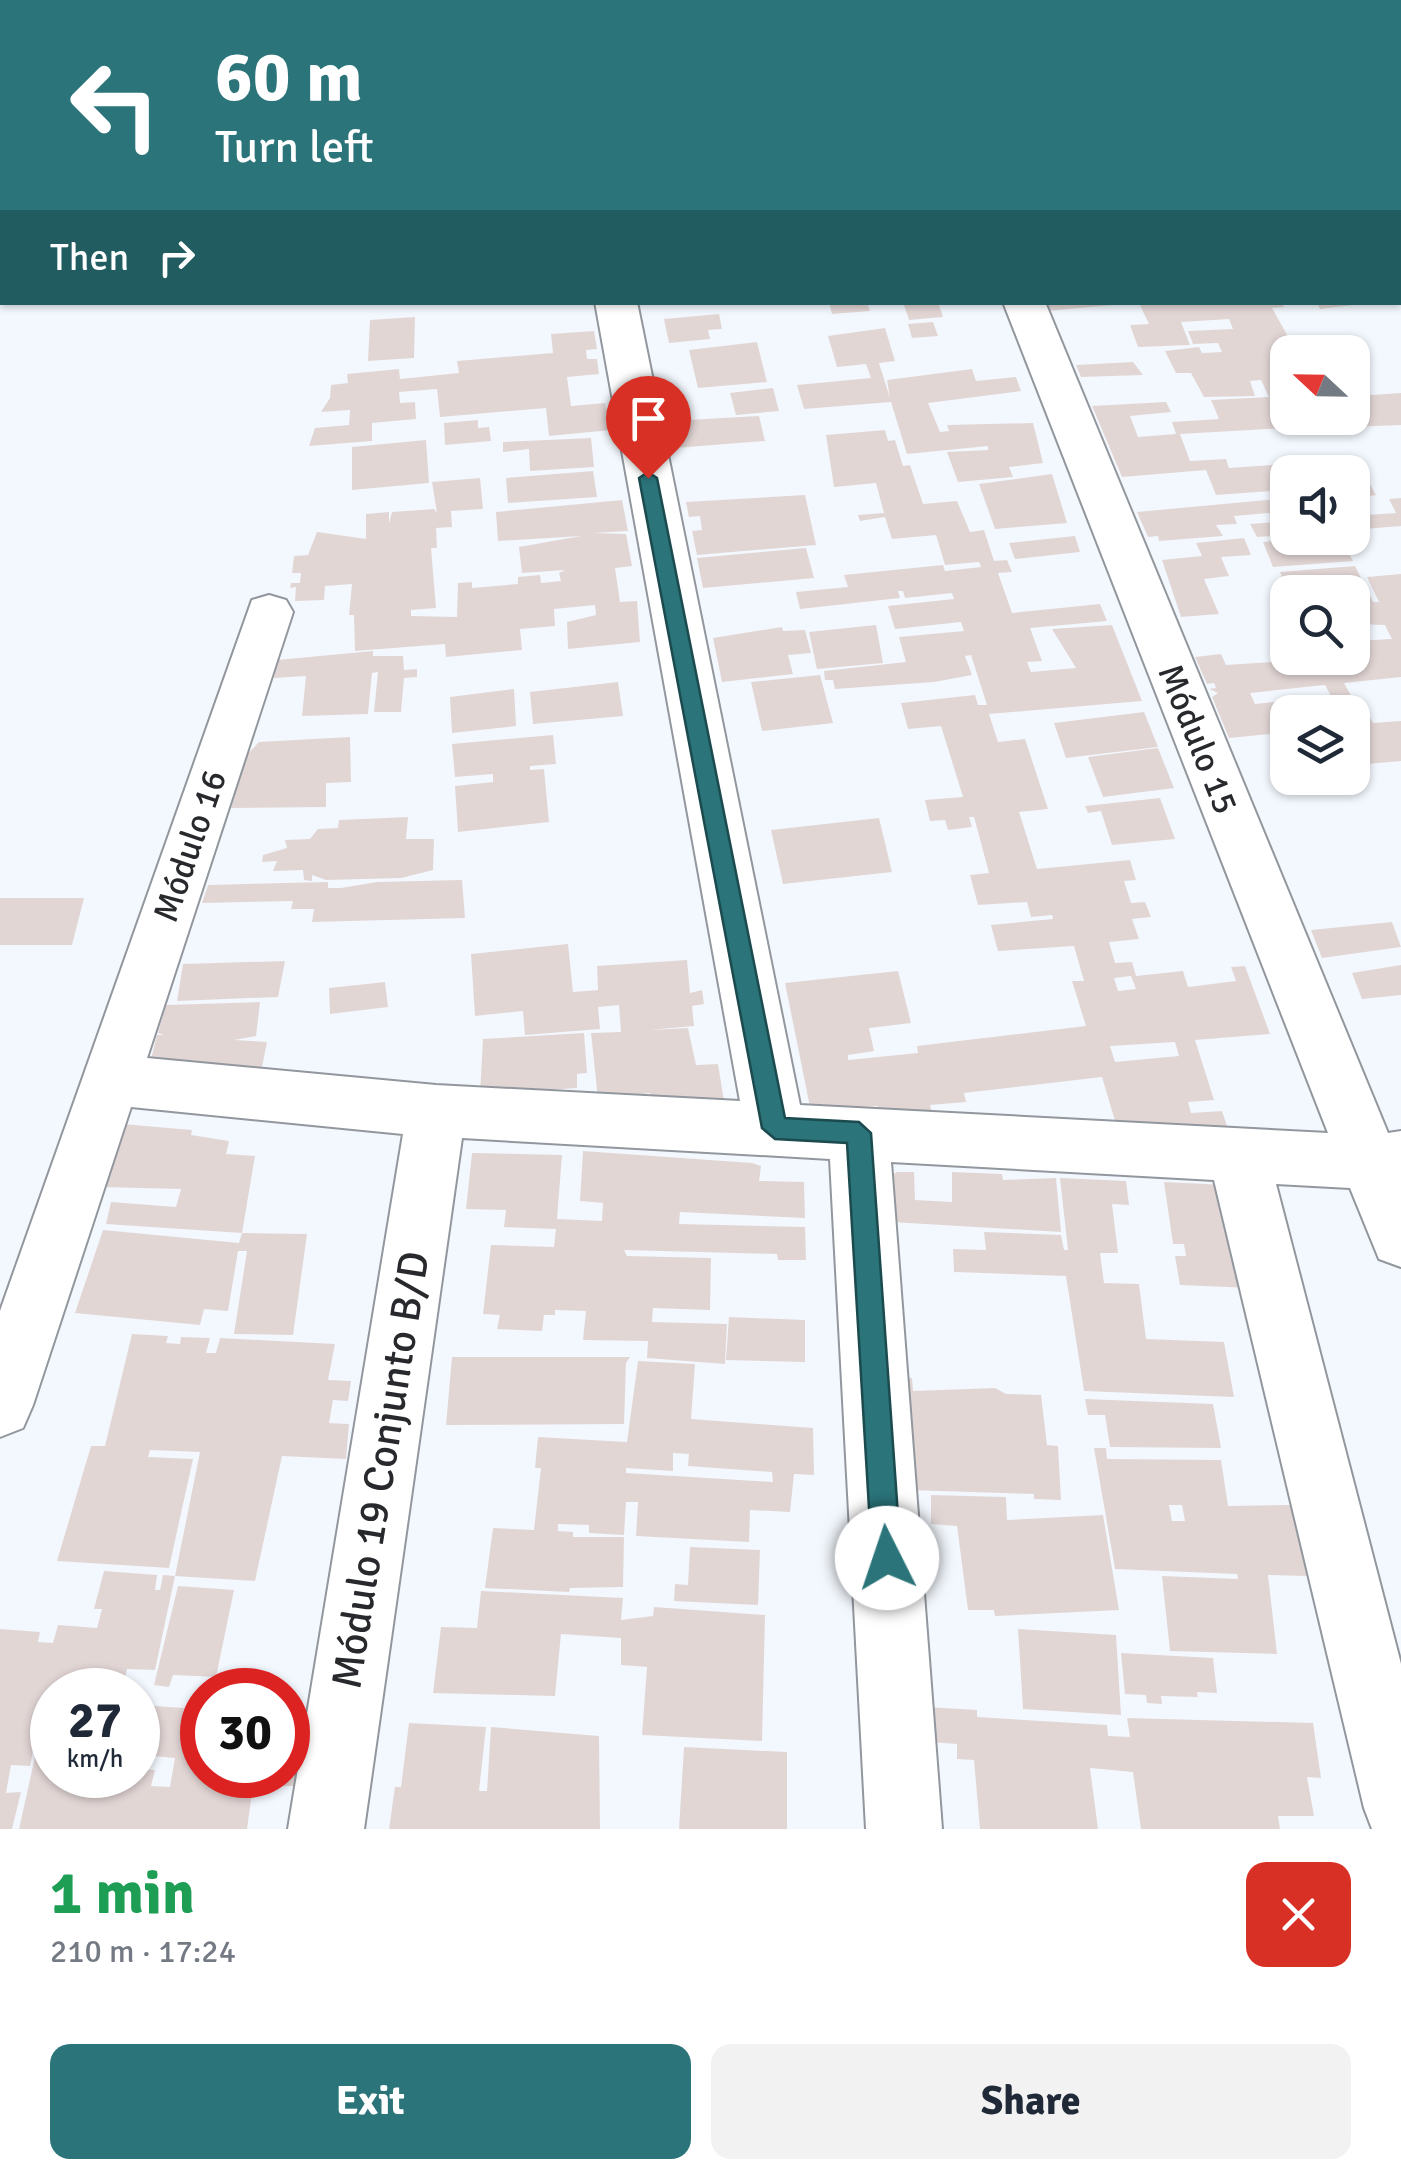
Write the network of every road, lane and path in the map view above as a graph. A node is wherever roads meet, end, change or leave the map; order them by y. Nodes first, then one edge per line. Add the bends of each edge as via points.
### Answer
1 (616, 305) edge
2 (1027, 309) edge
3 (269, 612) dead end
4 (111, 1080) junction
5 (436, 1111) junction
6 (775, 1128) junction
7 (859, 1133) junction
8 (1238, 1154) junction
9 (1384, 1160) edge
10 (1401, 1239) edge
11 (0, 1405) edge
12 (1401, 1808) edge
13 (326, 1829) edge
14 (904, 1829) edge

1 - 6 street
2 - 9 street, Módulo 15
3 - 4 street, Módulo 16
4 - 5 street
4 - 11 street, Módulo 16
5 - 6 street
5 - 13 street, Módulo 19 Conjunto B/D
6 - 7 street
7 - 8 street
7 - 14 street
8 - 9 street
8 - 12 street
9 - 10 street, Módulo 15

